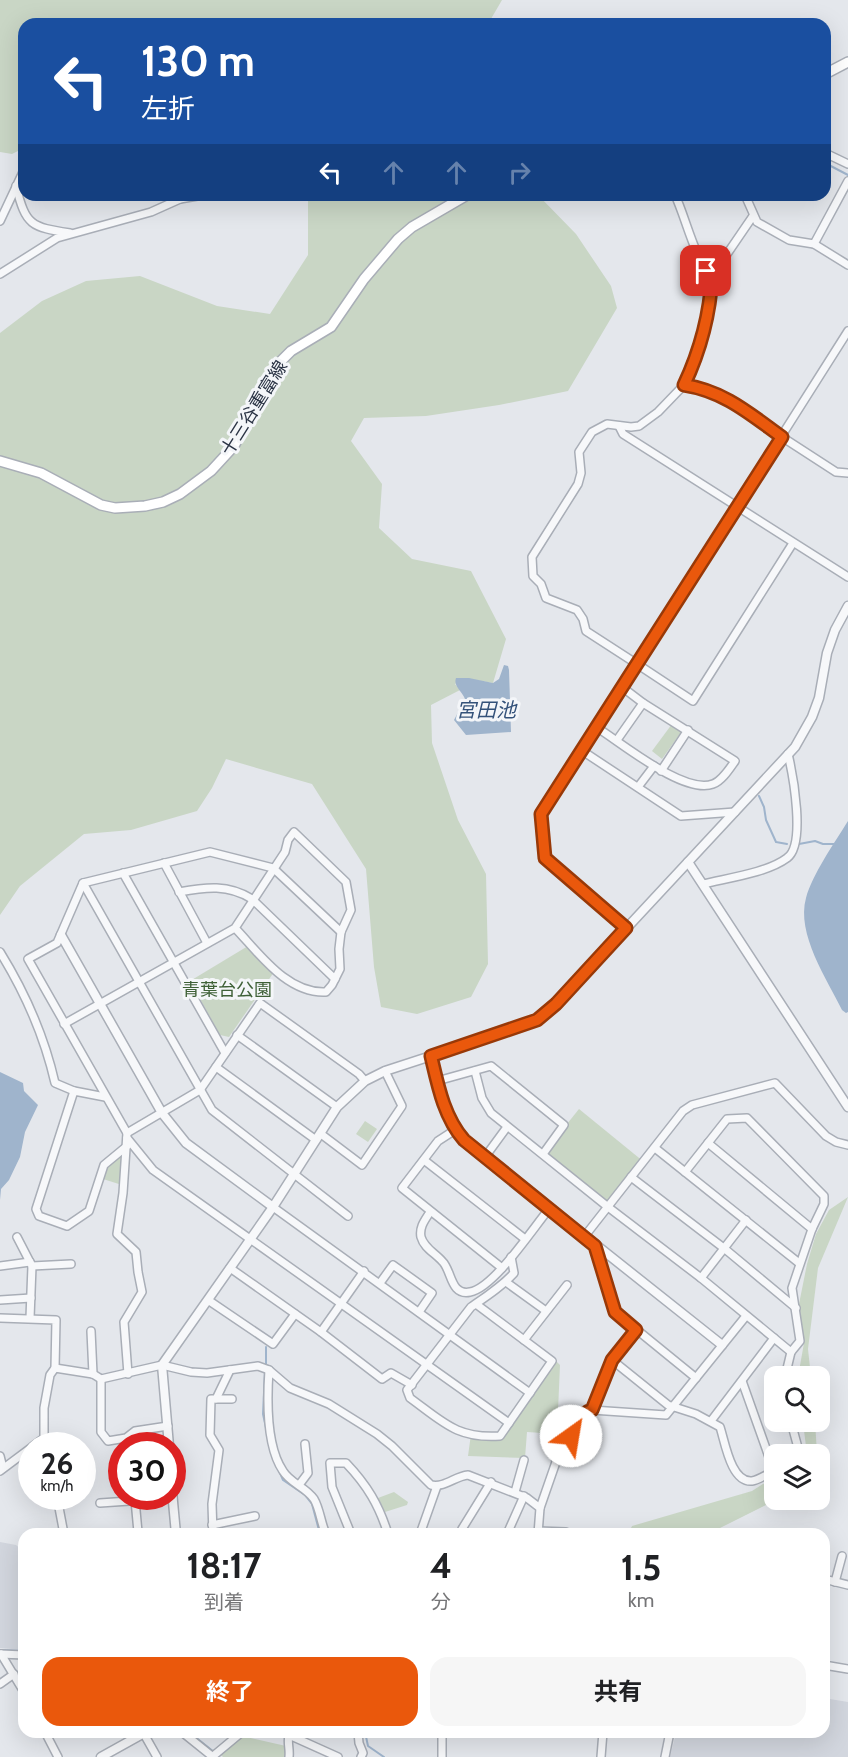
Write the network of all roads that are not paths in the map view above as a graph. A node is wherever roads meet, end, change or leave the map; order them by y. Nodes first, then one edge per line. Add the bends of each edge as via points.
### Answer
1 (848, 62) edge
2 (831, 71) edge
3 (831, 156) edge
4 (848, 164) edge
5 (848, 181) edge
6 (18, 182) edge
7 (16, 186) junction
8 (18, 193) edge
9 (20, 201) edge
10 (172, 201) edge
11 (457, 201) edge
12 (677, 201) edge
13 (747, 201) edge
14 (753, 216) junction
15 (0, 221) edge
16 (73, 234) junction
17 (814, 244) junction
18 (848, 265) edge
19 (0, 274) edge
20 (712, 276) junction
21 (848, 331) edge
22 (684, 385) junction
23 (620, 426) junction
24 (782, 437) junction
25 (0, 461) edge
26 (848, 473) edge
27 (737, 506) junction
28 (793, 543) junction
29 (848, 577) edge
30 (848, 606) edge
31 (637, 664) junction
32 (622, 687) junction
33 (644, 703) junction
34 (596, 727) junction
35 (688, 730) junction
36 (617, 740) junction
37 (581, 750) junction
38 (788, 754) junction
39 (654, 766) junction
40 (661, 771) junction
41 (638, 787) junction
42 (735, 812) junction
43 (688, 862) junction
44 (164, 863) junction
45 (273, 868) junction
46 (123, 873) junction
47 (82, 883) junction
48 (703, 884) junction
49 (179, 892) junction
50 (252, 899) junction
51 (235, 927) junction
52 (626, 928) junction
53 (341, 932) junction
54 (61, 935) junction
55 (207, 943) junction
56 (0, 952) edge
57 (174, 963) junction
58 (335, 979) junction
59 (138, 982) junction
60 (100, 1004) junction
61 (64, 1024) junction
62 (237, 1035) junction
63 (225, 1053) junction
64 (431, 1056) junction
65 (216, 1067) junction
66 (385, 1071) junction
67 (475, 1071) junction
68 (364, 1081) junction
69 (438, 1082) junction
70 (200, 1090) junction
71 (74, 1091) junction
72 (105, 1097) junction
73 (337, 1107) junction
74 (848, 1107) edge
75 (162, 1113) junction
76 (507, 1127) junction
77 (455, 1130) junction
78 (318, 1137) junction
79 (127, 1139) junction
80 (708, 1143) junction
81 (848, 1145) edge
82 (655, 1148) junction
83 (543, 1154) junction
84 (485, 1157) junction
85 (424, 1160) junction
86 (685, 1172) junction
87 (296, 1174) junction
88 (631, 1177) junction
89 (273, 1206) junction
90 (608, 1207) junction
91 (549, 1209) junction
92 (430, 1212) junction
93 (348, 1216) dead end
94 (746, 1220) junction
95 (812, 1229) junction
96 (17, 1237) dead end
97 (584, 1237) junction
98 (250, 1239) junction
99 (525, 1239) junction
100 (595, 1246) junction
101 (725, 1249) junction
102 (511, 1257) junction
103 (799, 1263) junction
104 (31, 1264) junction
105 (71, 1264) dead end
106 (0, 1266) edge
107 (231, 1268) junction
108 (502, 1268) junction
109 (364, 1271) junction
110 (701, 1278) junction
111 (506, 1282) junction
112 (380, 1283) junction
113 (567, 1285) dead end
114 (31, 1298) junction
115 (0, 1300) edge
116 (208, 1300) junction
117 (341, 1304) junction
118 (476, 1304) junction
119 (797, 1309) junction
120 (546, 1311) junction
121 (419, 1312) junction
122 (295, 1314) junction
123 (746, 1316) junction
124 (0, 1318) edge
125 (30, 1318) junction
126 (636, 1330) junction
127 (92, 1331) dead end
128 (321, 1332) junction
129 (451, 1336) junction
130 (774, 1338) junction
131 (524, 1340) junction
132 (722, 1345) junction
133 (791, 1352) junction
134 (612, 1360) junction
135 (162, 1365) junction
136 (428, 1365) junction
137 (788, 1366) edge
138 (55, 1368) junction
139 (230, 1370) junction
140 (269, 1370) junction
141 (93, 1374) junction
142 (128, 1374) junction
143 (696, 1378) junction
144 (101, 1379) junction
145 (742, 1381) junction
146 (412, 1385) junction
147 (530, 1393) junction
148 (216, 1399) junction
149 (232, 1399) dead end
150 (675, 1407) junction
151 (592, 1410) junction
152 (555, 1418) dead end
153 (711, 1421) junction
154 (509, 1424) junction
155 (168, 1426) junction
156 (44, 1432) edge
157 (168, 1432) edge
158 (305, 1444) dead end
159 (764, 1444) edge
160 (0, 1456) edge
161 (18, 1457) edge
162 (524, 1460) dead end
163 (556, 1462) junction
164 (2, 1469) edge
165 (764, 1476) edge
166 (491, 1482) junction
167 (299, 1485) junction
168 (437, 1486) junction
169 (515, 1492) junction
170 (524, 1496) junction
171 (108, 1502) edge
172 (100, 1503) dead end
173 (540, 1508) junction
174 (59, 1510) edge
175 (136, 1510) edge
176 (174, 1510) edge
177 (255, 1516) dead end
178 (212, 1525) junction
179 (63, 1528) edge
180 (138, 1528) edge
181 (176, 1528) edge
182 (212, 1528) edge
183 (324, 1528) edge
184 (349, 1528) edge
185 (385, 1528) edge
186 (422, 1528) edge
187 (463, 1528) edge
188 (510, 1528) edge
189 (538, 1528) edge
190 (842, 1556) dead end
191 (830, 1580) edge
192 (835, 1582) junction
193 (848, 1585) edge
194 (0, 1654) edge
195 (18, 1655) edge
196 (830, 1666) edge
197 (848, 1669) edge
198 (14, 1674) junction
199 (18, 1681) edge
200 (0, 1684) edge
201 (48, 1738) edge
202 (138, 1738) edge
203 (148, 1738) edge
204 (189, 1738) edge
205 (235, 1738) edge
206 (288, 1738) edge
207 (296, 1738) edge
208 (359, 1738) edge
209 (442, 1738) edge
210 (603, 1738) edge
211 (669, 1738) edge
212 (116, 1754) edge
213 (58, 1757) edge
214 (101, 1757) edge
215 (157, 1757) edge
216 (212, 1757) edge
217 (289, 1757) edge
218 (338, 1757) edge
219 (362, 1757) edge
220 (442, 1757) edge
221 (601, 1757) edge
222 (665, 1757) edge

1 - 2 main road
3 - 4 street
5 - 17 street
6 - 7 street
7 - 8 street
7 - 15 street
9 - 16 street via 27,219 50,231
10 - 16 street via 151,212
11 - 25 main road, 十三谷重富線 via 398,239 331,327 291,351 276,366 234,446 211,471 180,494 145,506 115,508 101,505 41,473
12 - 20 street via 702,265
13 - 14 street
14 - 17 street via 789,240
14 - 20 street
16 - 19 street via 57,238
17 - 18 street
20 - 22 street via 696,359
21 - 24 street
22 - 23 street via 646,422 631,428
22 - 24 street via 724,396
23 - 27 street via 623,434
23 - 31 street via 607,424 596,429 583,444 579,452 580,479 532,557 533,576 546,598 581,614 586,631
24 - 26 street via 836,472
24 - 27 street
27 - 28 street
27 - 31 street
28 - 29 street
28 - 31 street via 693,701
30 - 38 street via 827,653 812,717
31 - 32 street
32 - 33 street
32 - 34 street
33 - 35 street
33 - 36 street
34 - 36 street
34 - 37 street
35 - 40 street
35 - 40 street via 735,761 716,784 701,787
36 - 39 street
37 - 41 street
37 - 52 street via 541,814 545,858
38 - 42 street
38 - 48 street via 798,828 794,851 770,866
39 - 40 street
39 - 41 street
41 - 42 street via 681,816
42 - 43 street
43 - 48 street
43 - 52 street
44 - 45 street via 210,852
44 - 46 street
44 - 49 street
45 - 50 street
45 - 53 street
45 - 53 street via 294,832 346,882 351,910
46 - 47 street
46 - 57 street
47 - 54 street
47 - 59 street
48 - 74 street
49 - 50 street via 218,886
49 - 55 street
50 - 51 street
50 - 58 street
51 - 55 street
51 - 58 street via 286,980 317,993 326,992
52 - 64 street via 537,1020
53 - 58 street via 340,969
54 - 60 street
54 - 61 street via 57,943 28,959
55 - 57 street
56 - 71 street via 39,1025 55,1083
57 - 59 street
57 - 63 street
59 - 60 street
59 - 70 street
60 - 61 street
60 - 75 street
61 - 72 street
62 - 63 street
62 - 68 street via 260,1003
62 - 73 street
63 - 65 street
64 - 66 street
64 - 69 street
65 - 70 street
65 - 78 street
66 - 68 street
66 - 78 street via 402,1106 362,1165
67 - 69 street
67 - 76 street via 482,1098
67 - 83 street via 491,1066 564,1125
68 - 73 street
69 - 77 street
70 - 75 street
70 - 87 street via 212,1110
71 - 72 street
71 - 79 street via 36,1209 39,1216 67,1226 89,1211 104,1165
72 - 79 street
73 - 78 street
75 - 79 street
75 - 89 street via 186,1143
76 - 83 street
76 - 84 street
77 - 84 street
77 - 85 street via 438,1141
78 - 87 street
79 - 98 street via 153,1170
79 - 142 street via 117,1234 136,1252 142,1292 124,1322
80 - 86 street
80 - 95 street
80 - 95 street via 727,1119 747,1118 824,1196
81 - 82 street via 826,1136 775,1083 686,1108
82 - 86 street
82 - 88 street
83 - 90 street
84 - 91 street
85 - 92 street via 402,1188
85 - 99 street
86 - 94 street
87 - 89 street
87 - 93 street
88 - 90 street
88 - 101 street
89 - 98 street
89 - 109 street
90 - 97 street
90 - 110 street
91 - 97 street
91 - 99 street
92 - 108 street
92 - 108 street via 422,1226 421,1239 444,1262 455,1287 463,1292 479,1289
94 - 101 street
94 - 103 street
95 - 103 street
96 - 104 street
97 - 100 street
98 - 107 street
98 - 117 street
99 - 102 street
100 - 126 street via 615,1312
100 - 132 street
101 - 110 street
101 - 119 street
102 - 108 street
102 - 111 street via 514,1273
103 - 119 street via 792,1288
104 - 105 street
104 - 106 street
104 - 114 street
107 - 116 street
107 - 122 street
109 - 112 street
109 - 117 street
110 - 123 street
111 - 118 street
111 - 120 street
112 - 121 street
112 - 121 street via 393,1265 432,1293
113 - 120 street
114 - 115 street
114 - 125 street
116 - 122 street via 273,1344
116 - 135 street
117 - 128 street
117 - 136 street
118 - 129 street
118 - 131 street
119 - 133 street via 800,1341
120 - 131 street
121 - 129 street
122 - 128 street
123 - 130 street
123 - 132 street
124 - 125 street
125 - 138 street via 56,1320
126 - 134 street
126 - 143 street
127 - 141 street
128 - 146 street via 382,1379 391,1373
129 - 136 street
129 - 147 street
130 - 133 street
130 - 145 street
131 - 147 street via 552,1361
132 - 143 street
133 - 137 street
134 - 150 street
134 - 151 street
135 - 139 street via 192,1372
135 - 142 street
135 - 155 street
136 - 146 street
136 - 154 street
138 - 141 street
138 - 156 street via 44,1408
139 - 140 street via 258,1366
139 - 148 street
140 - 167 street via 267,1413 275,1454 281,1469
140 - 168 street via 290,1388 328,1404 377,1434 424,1479
141 - 144 street
142 - 144 street
143 - 150 street
144 - 155 street via 101,1432 108,1441 126,1438 135,1431
145 - 153 street
145 - 159 street
146 - 154 street via 407,1390 410,1398 455,1431 500,1436
147 - 154 street
148 - 149 street
148 - 178 street via 212,1399 210,1435 219,1450
150 - 151 street via 666,1415
150 - 153 street
151 - 163 street via 576,1422
152 - 163 street
153 - 165 street via 720,1427 734,1471 746,1480
155 - 157 street
158 - 167 street via 308,1473
160 - 164 street
161 - 164 street
162 - 169 street
163 - 173 street
166 - 168 street via 468,1474
166 - 169 street
166 - 187 street
167 - 183 street via 314,1499
168 - 186 street
169 - 170 street
170 - 173 street
170 - 188 street
171 - 172 street
173 - 189 street
174 - 179 street
175 - 180 street
176 - 181 street
177 - 178 street
178 - 182 street
184 - 185 street via 332,1487 330,1463 346,1463 365,1483
190 - 192 street
191 - 192 street
192 - 193 street
194 - 195 street
194 - 198 street
196 - 197 street
198 - 199 street
198 - 200 street
201 - 213 street
202 - 212 street
203 - 215 street
204 - 216 street
205 - 216 street
206 - 217 street
207 - 218 street
208 - 219 street
209 - 220 street
210 - 221 street
211 - 222 street
212 - 214 street

